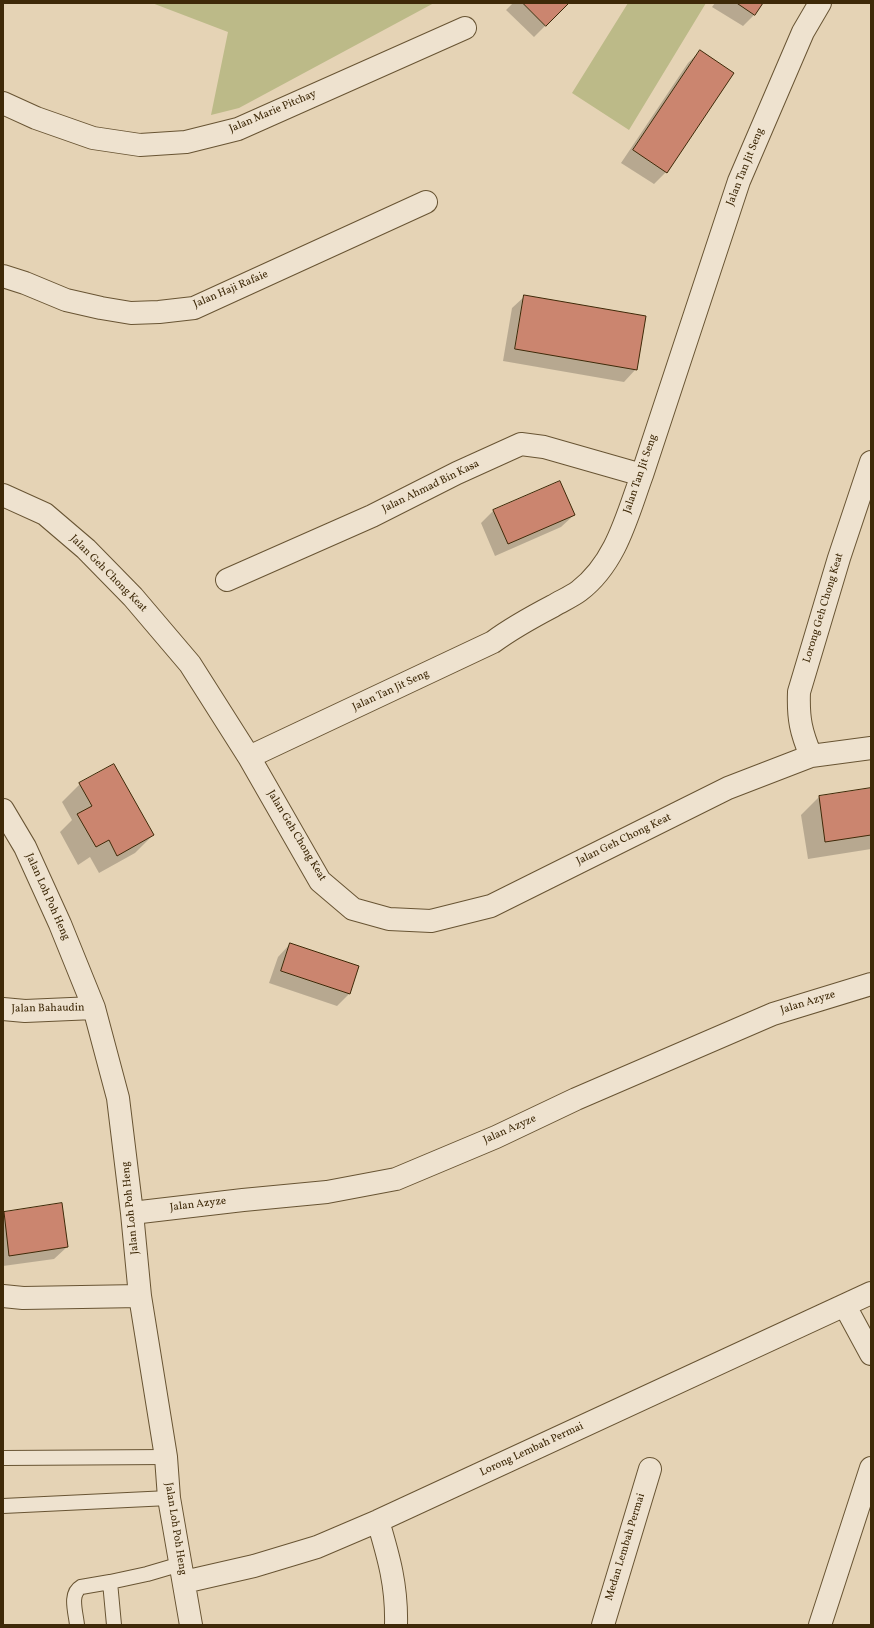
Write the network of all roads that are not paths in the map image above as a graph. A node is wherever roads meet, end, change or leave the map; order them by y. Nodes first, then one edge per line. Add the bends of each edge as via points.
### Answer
1 (820, 3) edge
2 (465, 28) dead end
3 (3, 103) edge
4 (426, 202) dead end
5 (3, 276) edge
6 (871, 462) edge
7 (642, 475) junction
8 (3, 495) edge
9 (227, 580) dead end
10 (871, 748) edge
11 (811, 756) junction
12 (249, 757) junction
13 (3, 810) edge
14 (871, 984) edge
15 (94, 1008) junction
16 (3, 1009) edge
17 (132, 1213) junction
18 (871, 1293) edge
19 (3, 1296) edge
20 (140, 1296) junction
21 (845, 1306) junction
22 (871, 1354) edge
23 (166, 1457) junction
24 (3, 1458) edge
25 (871, 1468) edge
26 (650, 1469) dead end
27 (169, 1498) junction
28 (866, 1504) edge
29 (3, 1506) edge
30 (378, 1521) junction
31 (182, 1573) junction
32 (110, 1582) junction
33 (77, 1625) edge
34 (114, 1625) edge
35 (191, 1625) edge
36 (396, 1625) edge
37 (602, 1625) edge
38 (820, 1625) edge

1 - 7 street, Jalan Tan Jit Seng via 803,32 739,181
2 - 3 street, Jalan Marie Pitchay via 238,129 186,142 140,145 93,138 36,118
4 - 5 street, Jalan Haji Rafaie via 194,308 130,313 66,300
6 - 11 street, Lorong Geh Chong Keat via 799,692 798,712 802,734
7 - 9 street, Jalan Ahmad Bin Kasa via 544,447 521,444 372,516
7 - 12 street, Jalan Tan Jit Seng via 607,561 594,578 578,591 476,651
8 - 12 street, Jalan Geh Chong Keat via 44,514 86,548 133,597 190,664
10 - 11 street, Jalan Geh Chong Keat
11 - 12 street, Jalan Geh Chong Keat via 728,788 490,906 431,920 389,919 353,909 320,881
13 - 15 street, Jalan Loh Poh Heng via 25,847
14 - 17 street, Jalan Azyze via 774,1014 396,1179 327,1192
15 - 16 street, Jalan Bahaudin via 25,1011
15 - 17 street, Jalan Loh Poh Heng via 118,1098
17 - 20 street, Jalan Loh Poh Heng
18 - 21 street, Lorong Lembah Permai
19 - 20 street
20 - 23 street, Jalan Loh Poh Heng
21 - 22 street
21 - 30 street, Lorong Lembah Permai
23 - 24 lane
23 - 27 street, Jalan Loh Poh Heng
25 - 28 street
26 - 37 street, Medan Lembah Permai
27 - 29 lane
27 - 31 street, Jalan Loh Poh Heng
28 - 38 street
30 - 31 street, Lorong Lembah Permai via 317,1547 254,1566
30 - 36 street via 391,1565
31 - 32 lane via 147,1574
31 - 35 street, Jalan Loh Poh Heng
32 - 33 lane via 77,1589 74,1595
32 - 34 lane

